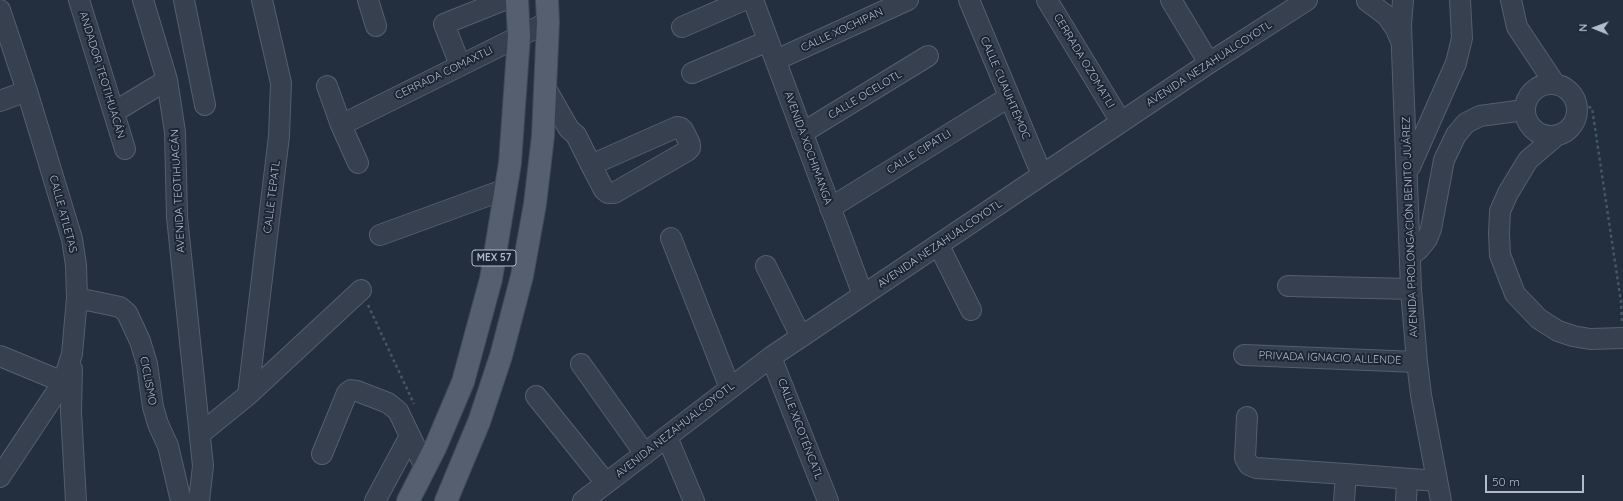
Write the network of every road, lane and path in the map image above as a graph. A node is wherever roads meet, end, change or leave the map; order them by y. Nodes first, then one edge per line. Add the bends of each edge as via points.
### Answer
1 (79, 0) edge
2 (184, 0) edge
3 (262, 0) edge
4 (368, 0) edge
5 (504, 0) edge
6 (517, 0) edge
7 (744, 0) edge
8 (753, 0) edge
9 (908, 0) edge
10 (969, 0) edge
11 (1047, 0) edge
12 (1171, 0) edge
13 (1307, 0) edge
14 (1392, 0) edge
15 (1403, 0) edge
16 (1460, 0) edge
17 (1511, 0) edge
18 (1366, 1) edge
19 (148, 2) edge
20 (550, 6) edge
21 (0, 10) edge
22 (376, 26) dead end
23 (682, 27) dead end
24 (519, 36) junction
25 (768, 41) junction
26 (1403, 47) junction
27 (928, 56) dead end
28 (776, 60) junction
29 (1209, 63) junction
30 (460, 65) junction
31 (692, 73) dead end
32 (167, 80) junction
33 (1555, 84) junction
34 (327, 86) dead end
35 (545, 87) junction
36 (27, 91) junction
37 (1009, 97) junction
38 (0, 101) edge
39 (1577, 103) junction
40 (206, 105) dead end
41 (114, 112) junction
42 (1526, 118) junction
43 (1121, 122) junction
44 (341, 124) junction
45 (569, 129) junction
46 (802, 133) junction
47 (543, 136) junction
48 (1555, 137) junction
49 (125, 149) dead end
50 (1528, 160) junction
51 (358, 163) dead end
52 (591, 165) dead end
53 (1407, 172) junction
54 (1042, 175) junction
55 (506, 189) junction
56 (1408, 201) junction
57 (830, 208) junction
58 (1434, 215) junction
59 (380, 235) dead end
60 (671, 238) dead end
61 (939, 246) junction
62 (1410, 256) junction
63 (766, 266) dead end
64 (1288, 286) dead end
65 (1411, 289) junction
66 (361, 290) joint
67 (863, 295) junction
68 (77, 298) junction
69 (972, 310) dead end
70 (800, 337) junction
71 (1623, 338) edge
72 (72, 354) junction
73 (1244, 355) dead end
74 (0, 356) edge
75 (772, 357) junction
76 (1416, 362) junction
77 (581, 364) dead end
78 (63, 382) junction
79 (730, 388) junction
80 (248, 395) junction
81 (536, 396) dead end
82 (415, 405) dead end
83 (1247, 417) dead end
84 (200, 434) junction
85 (410, 436) junction
86 (667, 437) junction
87 (322, 454) dead end
88 (645, 454) junction
89 (425, 467) junction
90 (1346, 474) junction
91 (0, 477) edge
92 (1407, 479) junction
93 (1437, 481) junction
94 (606, 483) junction
95 (76, 501) edge
96 (181, 501) edge
97 (199, 501) edge
98 (375, 501) edge
99 (408, 501) edge
100 (446, 501) edge
101 (583, 501) edge
102 (694, 501) edge
103 (828, 501) edge
104 (1344, 501) edge
105 (1406, 501) edge
106 (1441, 501) edge

1 - 41 street, ANDADOR TEOTIHUACÁN
2 - 40 street
3 - 80 street, CALLE TEPATL via 281,82 279,136
4 - 22 street
5 - 30 street via 444,24
6 - 24 main road, MEX 57
7 - 23 street
8 - 25 street, AVENIDA XOCHIMANGA
9 - 28 street, CALLE XOCHIPAN
10 - 37 street, CALLE CUAUHTÉMOC
11 - 43 street, CERRADA OZOMATLI
12 - 29 street
13 - 29 street, AVENIDA NEZAHUALCOYOTL
14 - 18 street via 1378,4
15 - 26 street, AVENIDA PROLONGACIÓN BENITO JUÁREZ
16 - 53 street via 1462,38 1456,63
17 - 33 street via 1518,27
18 - 26 street, AVENIDA PROLONGACIÓN BENITO JUÁREZ via 1387,16 1396,29
19 - 32 street, AVENIDA TEOTIHUACÁN
20 - 24 street, CERRADA COMAXTLI
20 - 35 main road, MEX 57
21 - 36 street, CALLE ATLETAS
24 - 30 street, CERRADA COMAXTLI
24 - 55 main road, MEX 57
25 - 28 street, AVENIDA XOCHIMANGA
25 - 31 street
26 - 53 street, AVENIDA PROLONGACIÓN BENITO JUÁREZ
27 - 46 street, CALLE OCELOTL
28 - 46 street, AVENIDA XOCHIMANGA
29 - 43 street, AVENIDA NEZAHUALCOYOTL
30 - 44 street, CERRADA COMAXTLI
32 - 41 street
32 - 84 street, AVENIDA TEOTIHUACÁN via 175,132 177,217
33 - 39 street via 1569,90
33 - 42 street via 1540,86 1529,96
34 - 44 street
35 - 45 street
35 - 47 main road, MEX 57
36 - 38 street
36 - 68 street, CALLE ATLETAS via 72,240
37 - 54 street, CALLE CUAUHTÉMOC
37 - 57 street, CALLE CIPATLI
39 - 48 street via 1577,118 1568,131
39 - 71 path via 1592,108 1621,302
41 - 49 street, ANDADOR TEOTIHUACÁN
42 - 48 street via 1540,135
42 - 50 street
42 - 58 street via 1480,116 1466,123 1456,135 1444,160
43 - 54 street, AVENIDA NEZAHUALCOYOTL
44 - 51 street
45 - 47 street
45 - 52 street via 576,135
46 - 57 street, AVENIDA XOCHIMANGA
47 - 100 main road, MEX 57 via 535,204 522,276 501,356 479,422
48 - 50 street
50 - 71 street via 1500,211 1500,255 1515,294 1539,320 1558,331 1590,339
53 - 56 street, AVENIDA PROLONGACIÓN BENITO JUÁREZ
54 - 61 street, AVENIDA NEZAHUALCOYOTL
55 - 59 street
55 - 89 main road, MEX 57 via 491,279 463,382
56 - 58 street via 1418,201
56 - 62 street, AVENIDA PROLONGACIÓN BENITO JUÁREZ
57 - 67 street, AVENIDA XOCHIMANGA
58 - 62 street via 1427,239 1419,250
60 - 79 street
61 - 67 street, AVENIDA NEZAHUALCOYOTL
61 - 69 street
62 - 65 street, AVENIDA PROLONGACIÓN BENITO JUÁREZ
63 - 70 street
64 - 65 street
65 - 76 street, AVENIDA PROLONGACIÓN BENITO JUÁREZ
66 - 80 street
66 - 82 path
67 - 70 street, AVENIDA NEZAHUALCOYOTL
68 - 72 street, CALLE ATLETAS
68 - 96 street, CICLISMO via 120,307 127,313 147,364 153,407 168,446
70 - 75 street, AVENIDA NEZAHUALCOYOTL
72 - 78 street, CALLE ATLETAS
72 - 95 street via 71,412
73 - 76 street, PRIVADA IGNACIO ALLENDE
74 - 78 street
75 - 79 street, AVENIDA NEZAHUALCOYOTL
75 - 103 street, CALLE XICOTÉNCATL
76 - 93 street, AVENIDA PROLONGACIÓN BENITO JUÁREZ
77 - 88 street
78 - 91 street, CALLE ATLETAS
79 - 86 street, AVENIDA NEZAHUALCOYOTL
80 - 84 street
81 - 94 street
83 - 90 street via 1246,458 1249,465 1256,468
84 - 97 street, AVENIDA TEOTIHUACÁN via 203,466
85 - 87 street via 398,411 388,403 352,390 348,393
85 - 89 street
85 - 98 street
86 - 88 street, AVENIDA NEZAHUALCOYOTL
86 - 102 street
88 - 94 street, AVENIDA NEZAHUALCOYOTL
89 - 99 main road, MEX 57
90 - 92 street
90 - 104 street
92 - 93 street
92 - 105 street
93 - 106 street, AVENIDA PROLONGACIÓN BENITO JUÁREZ
94 - 101 street, AVENIDA NEZAHUALCOYOTL

